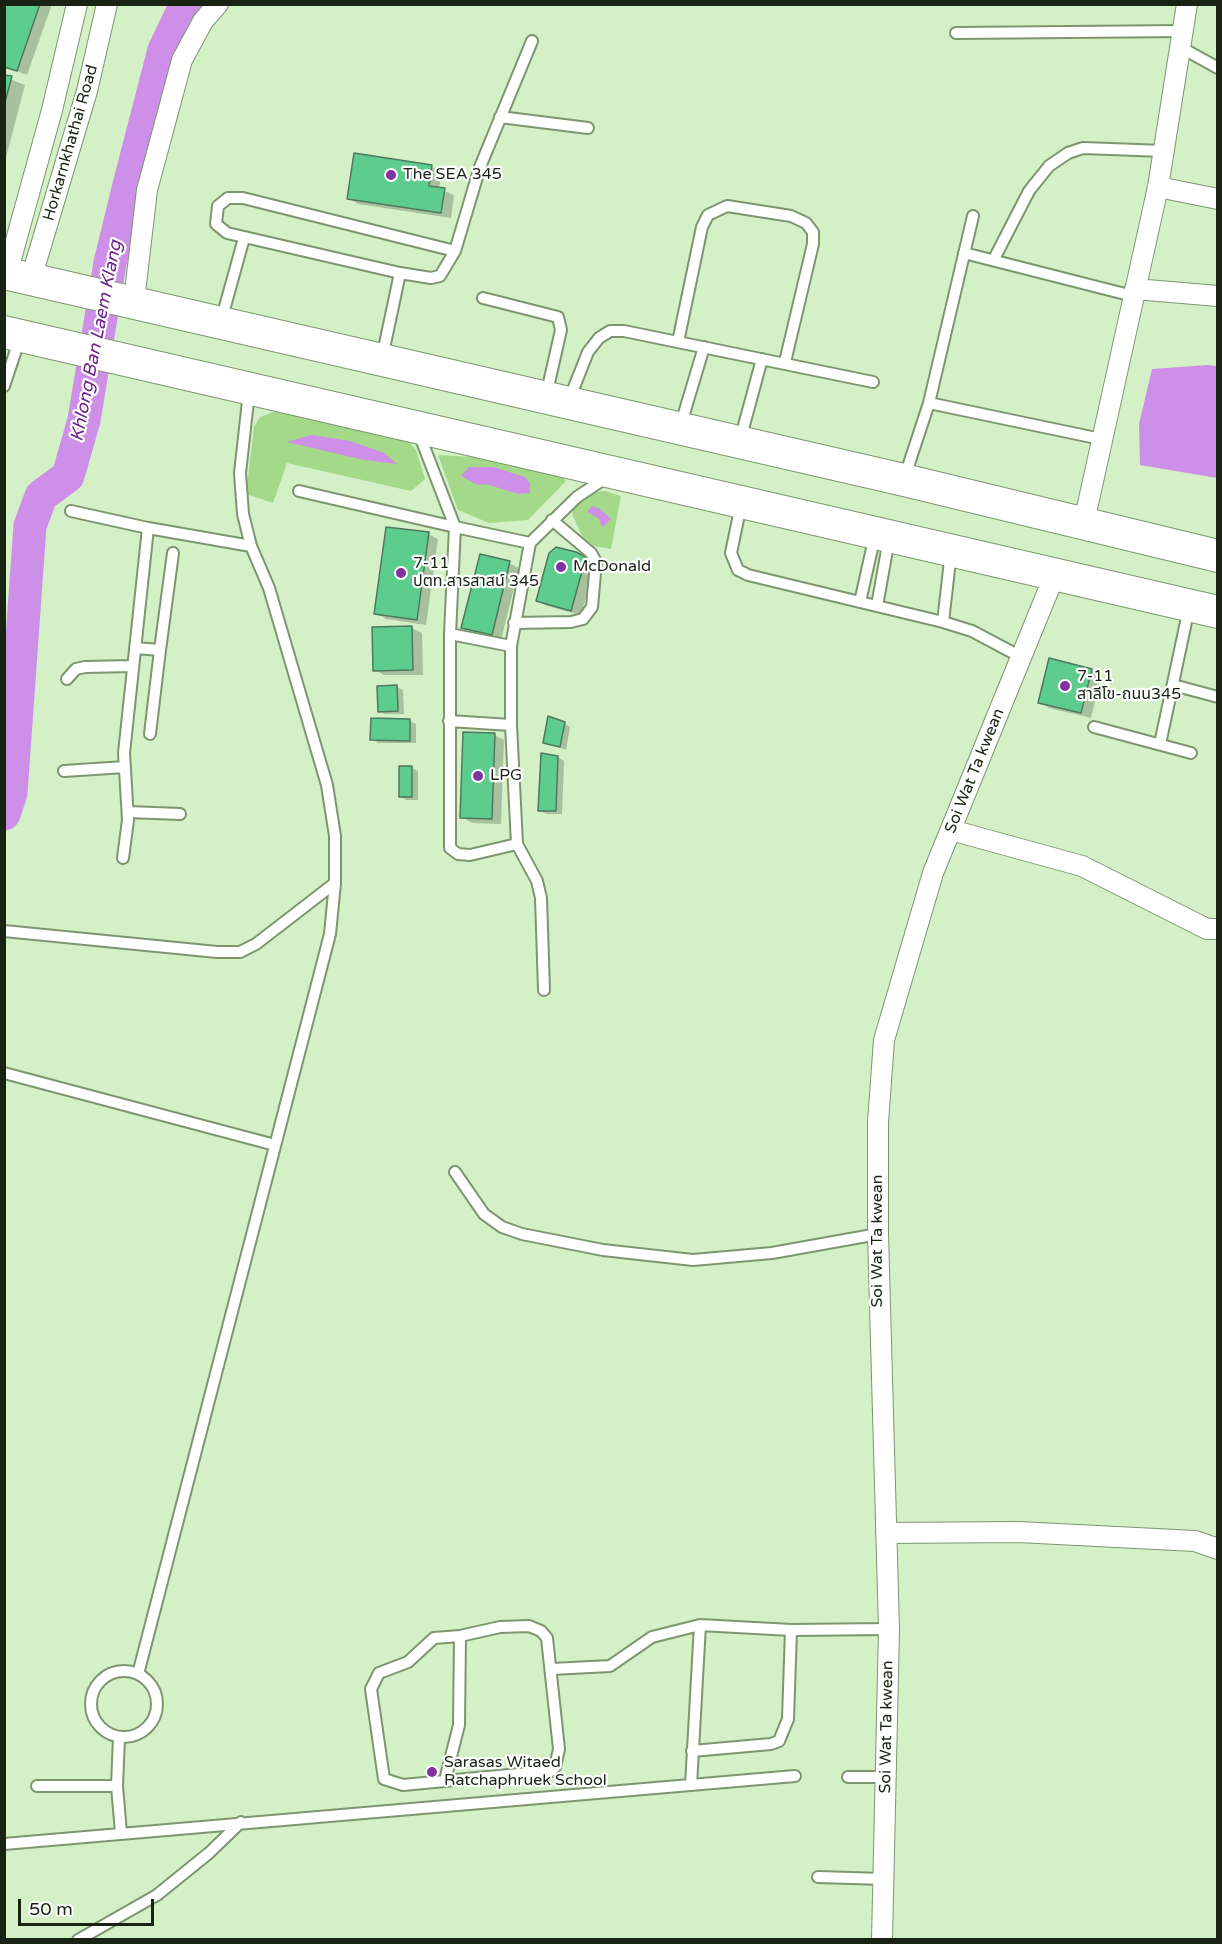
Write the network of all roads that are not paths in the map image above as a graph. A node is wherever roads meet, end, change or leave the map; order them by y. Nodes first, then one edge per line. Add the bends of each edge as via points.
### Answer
1 (77, 4) edge
2 (107, 4) edge
3 (218, 4) edge
4 (1187, 4) edge
5 (956, 33) dead end
6 (1181, 39) junction
7 (532, 41) dead end
8 (1218, 68) edge
9 (500, 117) junction
10 (588, 128) dead end
11 (1164, 151) junction
12 (1158, 187) junction
13 (1218, 199) edge
14 (974, 216) dead end
15 (244, 238) junction
16 (455, 251) junction
17 (964, 253) junction
18 (994, 259) junction
19 (400, 273) junction
20 (14, 275) edge
21 (1134, 293) junction
22 (1218, 296) edge
23 (483, 298) dead end
24 (127, 300) junction
25 (221, 321) junction
26 (25, 337) edge
27 (678, 342) junction
28 (704, 347) junction
29 (382, 359) junction
30 (762, 359) junction
31 (785, 363) junction
32 (873, 382) dead end
33 (4, 386) edge
34 (250, 389) junction
35 (557, 400) junction
36 (929, 403) junction
37 (416, 427) junction
38 (679, 428) junction
39 (1101, 439) junction
40 (739, 443) junction
41 (615, 472) junction
42 (904, 480) junction
43 (299, 491) dead end
44 (741, 501) junction
45 (71, 511) dead end
46 (552, 520) junction
47 (1084, 522) junction
48 (455, 527) junction
49 (148, 528) junction
50 (882, 534) junction
51 (530, 543) junction
52 (251, 546) junction
53 (951, 549) junction
54 (172, 553) dead end
55 (1218, 556) edge
56 (1055, 574) junction
57 (860, 602) junction
58 (877, 606) junction
59 (1208, 611) edge
60 (943, 622) junction
61 (514, 623) junction
62 (450, 634) junction
63 (511, 646) junction
64 (135, 648) junction
65 (160, 650) junction
66 (1021, 657) junction
67 (133, 666) junction
68 (67, 679) dead end
69 (1173, 685) junction
70 (1218, 697) edge
71 (449, 721) junction
72 (511, 725) junction
73 (1094, 727) dead end
74 (150, 734) dead end
75 (1160, 744) junction
76 (1191, 753) dead end
77 (125, 767) junction
78 (64, 771) dead end
79 (128, 812) junction
80 (180, 814) dead end
81 (951, 830) junction
82 (517, 844) junction
83 (123, 858) dead end
84 (335, 883) junction
85 (1218, 929) edge
86 (6, 931) edge
87 (4, 942) edge
88 (544, 990) dead end
89 (4, 1073) edge
90 (274, 1145) junction
91 (455, 1172) dead end
92 (878, 1234) junction
93 (886, 1533) junction
94 (1218, 1549) edge
95 (700, 1625) junction
96 (889, 1629) junction
97 (791, 1630) junction
98 (460, 1636) junction
99 (552, 1669) junction
100 (138, 1674) junction
101 (119, 1737) junction
102 (692, 1751) junction
103 (795, 1776) dead end
104 (848, 1776) dead end
105 (886, 1777) junction
106 (446, 1780) junction
107 (691, 1785) junction
108 (37, 1786) dead end
109 (117, 1786) junction
110 (241, 1822) junction
111 (121, 1833) junction
112 (4, 1844) edge
113 (818, 1878) dead end
114 (884, 1879) junction
115 (78, 1940) edge
116 (882, 1940) edge

1 - 20 street, Horkarnkhathai Road
2 - 20 street, Horkarnkhathai Road via 87,91
3 - 24 street via 203,21 179,71 147,190
4 - 6 street
5 - 6 lane
6 - 8 lane
6 - 11 street
7 - 9 lane
9 - 10 lane
9 - 16 lane via 480,167
11 - 12 street
11 - 18 lane via 1083,148 1068,153 1050,166 1029,191
12 - 13 street
12 - 21 street
14 - 17 lane
15 - 16 lane via 216,224 218,206 228,198 243,198
15 - 19 lane
15 - 25 lane
16 - 19 lane via 440,276
17 - 18 lane
17 - 36 lane
18 - 21 lane
19 - 29 lane
20 - 24 main road
21 - 22 street
21 - 39 street
23 - 35 lane via 558,317 561,330
24 - 25 main road
25 - 29 main road
26 - 33 lane
26 - 34 main road
27 - 28 lane
27 - 31 lane via 702,227 708,215 726,206 791,216 806,223 813,232 813,244
27 - 35 lane via 610,331 588,352
28 - 30 lane
28 - 38 lane
29 - 35 main road
30 - 31 lane
30 - 40 lane
31 - 32 lane
34 - 37 main road
34 - 52 lane via 240,472 243,514
35 - 38 main road
36 - 39 lane
36 - 42 lane
37 - 41 main road
37 - 48 lane
38 - 40 main road
39 - 47 street
40 - 42 main road
41 - 44 main road
41 - 46 lane via 577,497
42 - 47 main road
43 - 48 lane
44 - 50 main road
44 - 57 lane via 731,553 738,570
45 - 49 lane
46 - 51 lane
46 - 61 lane via 591,553 596,562 592,607 583,619 571,622
47 - 55 main road
48 - 51 lane
48 - 62 lane
49 - 52 lane
49 - 64 lane
50 - 53 main road
50 - 57 lane
50 - 58 lane
51 - 61 lane
52 - 84 lane via 269,588 327,785 335,836
53 - 56 main road
53 - 60 lane
54 - 65 lane
56 - 59 main road
56 - 66 street, Soi Wat Ta kwean
57 - 58 lane
58 - 60 lane
59 - 69 lane
60 - 66 lane via 972,631
61 - 63 lane
62 - 63 lane
62 - 71 lane
63 - 72 lane
64 - 65 lane
64 - 67 lane
65 - 74 lane
66 - 81 street, Soi Wat Ta kwean
67 - 68 lane via 86,667 76,669
67 - 77 lane
69 - 70 lane
69 - 75 lane
71 - 72 lane
71 - 82 lane via 450,848 458,854 470,855
72 - 82 lane
73 - 75 lane
75 - 76 lane
77 - 78 lane
77 - 79 lane
79 - 80 lane
79 - 83 lane
81 - 85 street via 1082,866 1207,929
81 - 92 street, Soi Wat Ta kwean via 933,873 884,1040 879,1086
82 - 88 lane via 537,881 541,898
84 - 86 lane via 240,952
84 - 90 lane via 330,934
86 - 87 lane
89 - 90 lane
90 - 100 lane
91 - 92 lane via 484,1214 502,1227 603,1250 693,1260 772,1253
92 - 93 street, Soi Wat Ta kwean
93 - 94 street via 1018,1532 1195,1541
93 - 96 street, Soi Wat Ta kwean
95 - 97 lane
95 - 99 lane via 652,1637 610,1665
95 - 102 lane
96 - 97 lane
96 - 105 street, Soi Wat Ta kwean
97 - 102 lane via 788,1719 779,1741
98 - 99 lane via 500,1627 529,1626 547,1638
98 - 106 lane via 459,1725
98 - 106 lane via 434,1638 408,1662 379,1673 371,1689 384,1779 403,1785
99 - 106 lane via 559,1749 555,1767
100 - 101 lane via 153,1686 158,1704 152,1722 138,1734
100 - 101 lane via 120,1670 102,1678 92,1694 92,1712 102,1728
101 - 109 lane
102 - 107 lane
103 - 107 lane
104 - 105 lane
105 - 114 street, Soi Wat Ta kwean
107 - 110 lane
108 - 109 lane
109 - 111 lane
110 - 111 lane
110 - 115 lane via 157,1895
111 - 112 lane
113 - 114 lane
114 - 116 street, Soi Wat Ta kwean

